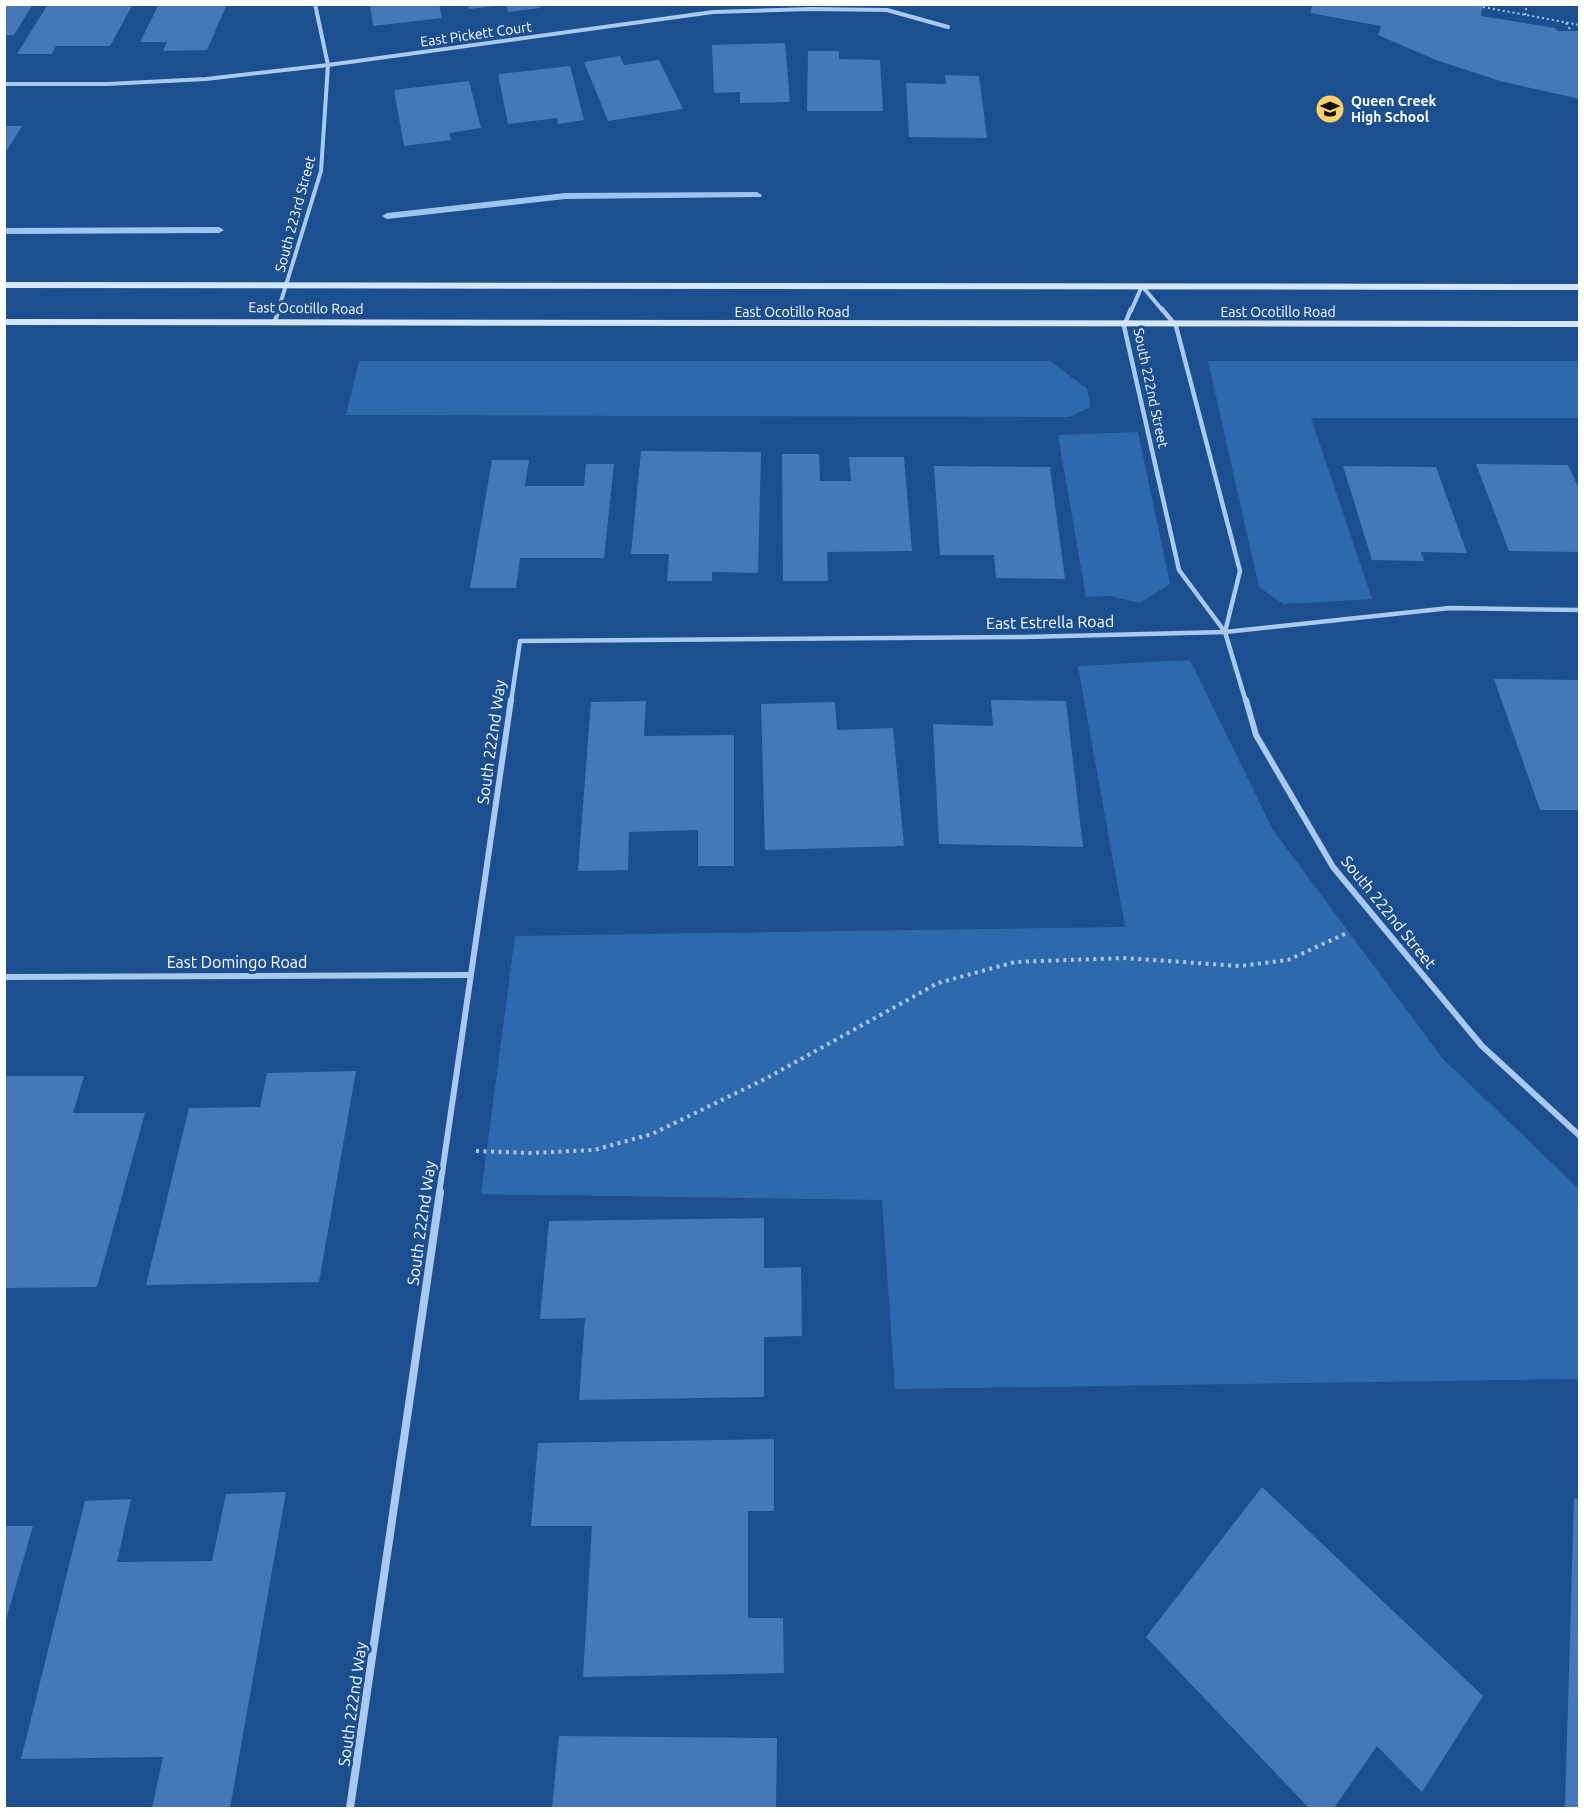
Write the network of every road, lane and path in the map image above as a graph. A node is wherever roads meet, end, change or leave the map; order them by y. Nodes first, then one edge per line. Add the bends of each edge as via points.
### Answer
1 (315, 4) edge
2 (1527, 4) edge
3 (1482, 7) dead end
4 (1526, 15) junction
5 (1565, 23) junction
6 (1580, 25) edge
7 (948, 27) dead end
8 (1571, 31) dead end
9 (328, 65) junction
10 (4, 84) edge
11 (4, 285) edge
12 (286, 286) junction
13 (1142, 286) junction
14 (1580, 287) edge
15 (4, 321) edge
16 (275, 321) junction
17 (1580, 324) edge
18 (1124, 326) junction
19 (1176, 326) junction
20 (1580, 610) edge
21 (1225, 632) junction
22 (520, 641) joint
23 (1377, 920) junction
24 (470, 975) junction
25 (4, 977) edge
26 (1580, 1136) edge
27 (445, 1150) junction
28 (350, 1809) edge

1 - 9 street, South 223rd Street
2 - 4 path
3 - 4 path
4 - 5 path
5 - 6 path
5 - 8 path
7 - 9 street, East Pickett Court via 887,10 713,12
9 - 10 street, East Pickett Court via 195,79
9 - 12 street, South 223rd Street via 321,171
11 - 12 main road, East Ocotillo Road
12 - 13 main road, East Ocotillo Road
12 - 16 street, South 223rd Street
13 - 14 main road, East Ocotillo Road
13 - 18 street, South 222nd Street
13 - 19 street, South 222nd Street
15 - 16 main road, East Ocotillo Road
16 - 18 main road, East Ocotillo Road
17 - 19 main road, East Ocotillo Road
18 - 19 main road, East Ocotillo Road
18 - 21 street, South 222nd Street via 1179,570
19 - 21 street, South 222nd Street via 1240,571
20 - 21 street, East Estrella Road via 1450,608
21 - 22 street, East Estrella Road
21 - 23 street, South 222nd Street via 1256,735 1333,867
22 - 24 street, South 222nd Way
23 - 26 street, South 222nd Street via 1482,1046
23 - 27 path via 1288,960 1240,966 1123,958 1015,962 938,983 767,1078 652,1134 594,1150
24 - 25 street, East Domingo Road
24 - 27 street, South 222nd Way
27 - 28 street, South 222nd Way

